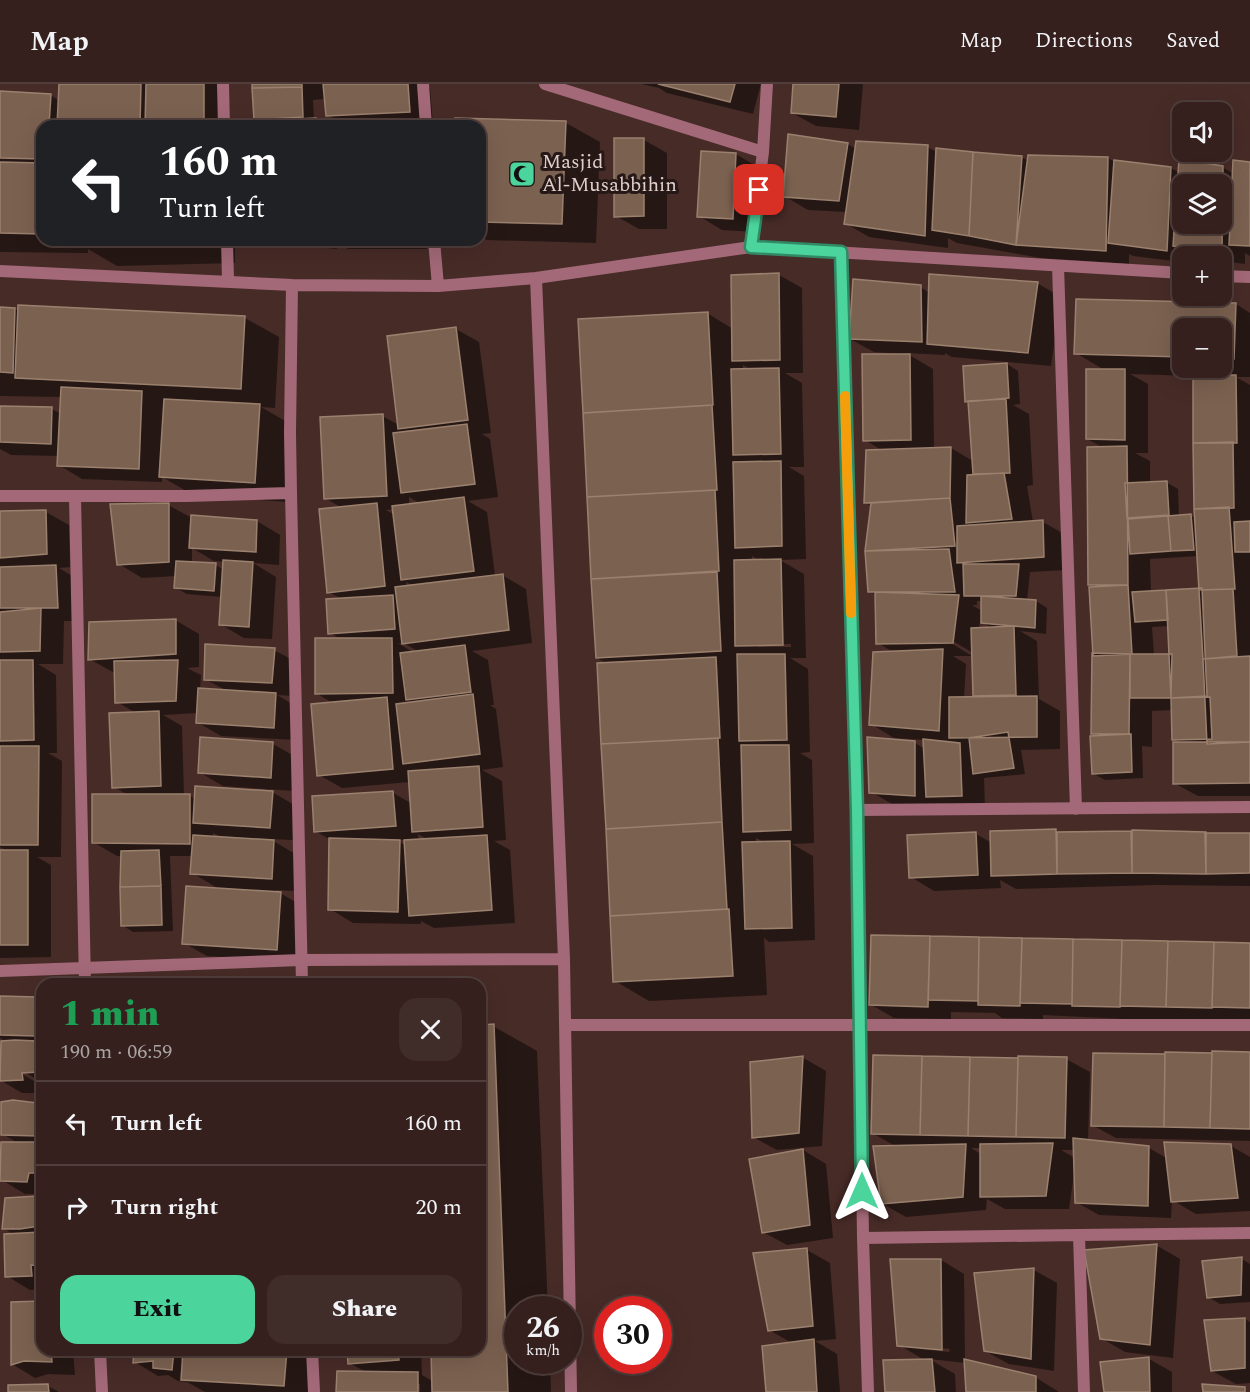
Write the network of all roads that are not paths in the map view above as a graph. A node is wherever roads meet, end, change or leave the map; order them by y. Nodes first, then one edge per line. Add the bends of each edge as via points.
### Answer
1 (223, 84) edge
2 (423, 84) edge
3 (545, 84) edge
4 (767, 84) edge
5 (224, 120) edge
6 (426, 120) edge
7 (764, 152) junction
8 (227, 246) edge
9 (435, 246) edge
10 (751, 247) junction
11 (841, 252) junction
12 (1058, 266) junction
13 (0, 271) edge
14 (1172, 272) edge
15 (1232, 277) edge
16 (536, 278) junction
17 (1250, 278) edge
18 (228, 280) junction
19 (292, 285) junction
20 (438, 286) junction
21 (291, 493) junction
22 (0, 496) edge
23 (75, 497) junction
24 (1250, 807) edge
25 (1076, 809) junction
26 (857, 810) junction
27 (564, 959) junction
28 (301, 960) junction
29 (84, 967) junction
30 (0, 971) edge
31 (85, 978) edge
32 (302, 978) edge
33 (1250, 1024) edge
34 (566, 1025) junction
35 (861, 1025) junction
36 (1250, 1233) edge
37 (1079, 1235) junction
38 (863, 1238) junction
39 (100, 1356) edge
40 (312, 1356) edge
41 (102, 1392) edge
42 (314, 1392) edge
43 (571, 1392) edge
44 (868, 1392) edge
45 (1084, 1392) edge

1 - 5 street
2 - 6 street
3 - 7 street
4 - 7 street
7 - 10 street
8 - 18 street
9 - 20 street
10 - 11 street
10 - 16 street
11 - 12 street
11 - 26 street
12 - 14 street
12 - 25 street
13 - 18 street
15 - 17 street
16 - 20 street
16 - 27 street
18 - 19 street
19 - 20 street
19 - 21 street
21 - 23 street
21 - 28 street
22 - 23 street
23 - 29 street
24 - 25 street
25 - 26 street
26 - 35 street
27 - 28 street
27 - 34 street
28 - 29 street
28 - 32 street
29 - 30 street
29 - 31 street
33 - 35 street
34 - 35 street
34 - 43 street
35 - 38 street
36 - 37 street
37 - 38 street
37 - 45 street
38 - 44 street
39 - 41 street
40 - 42 street

